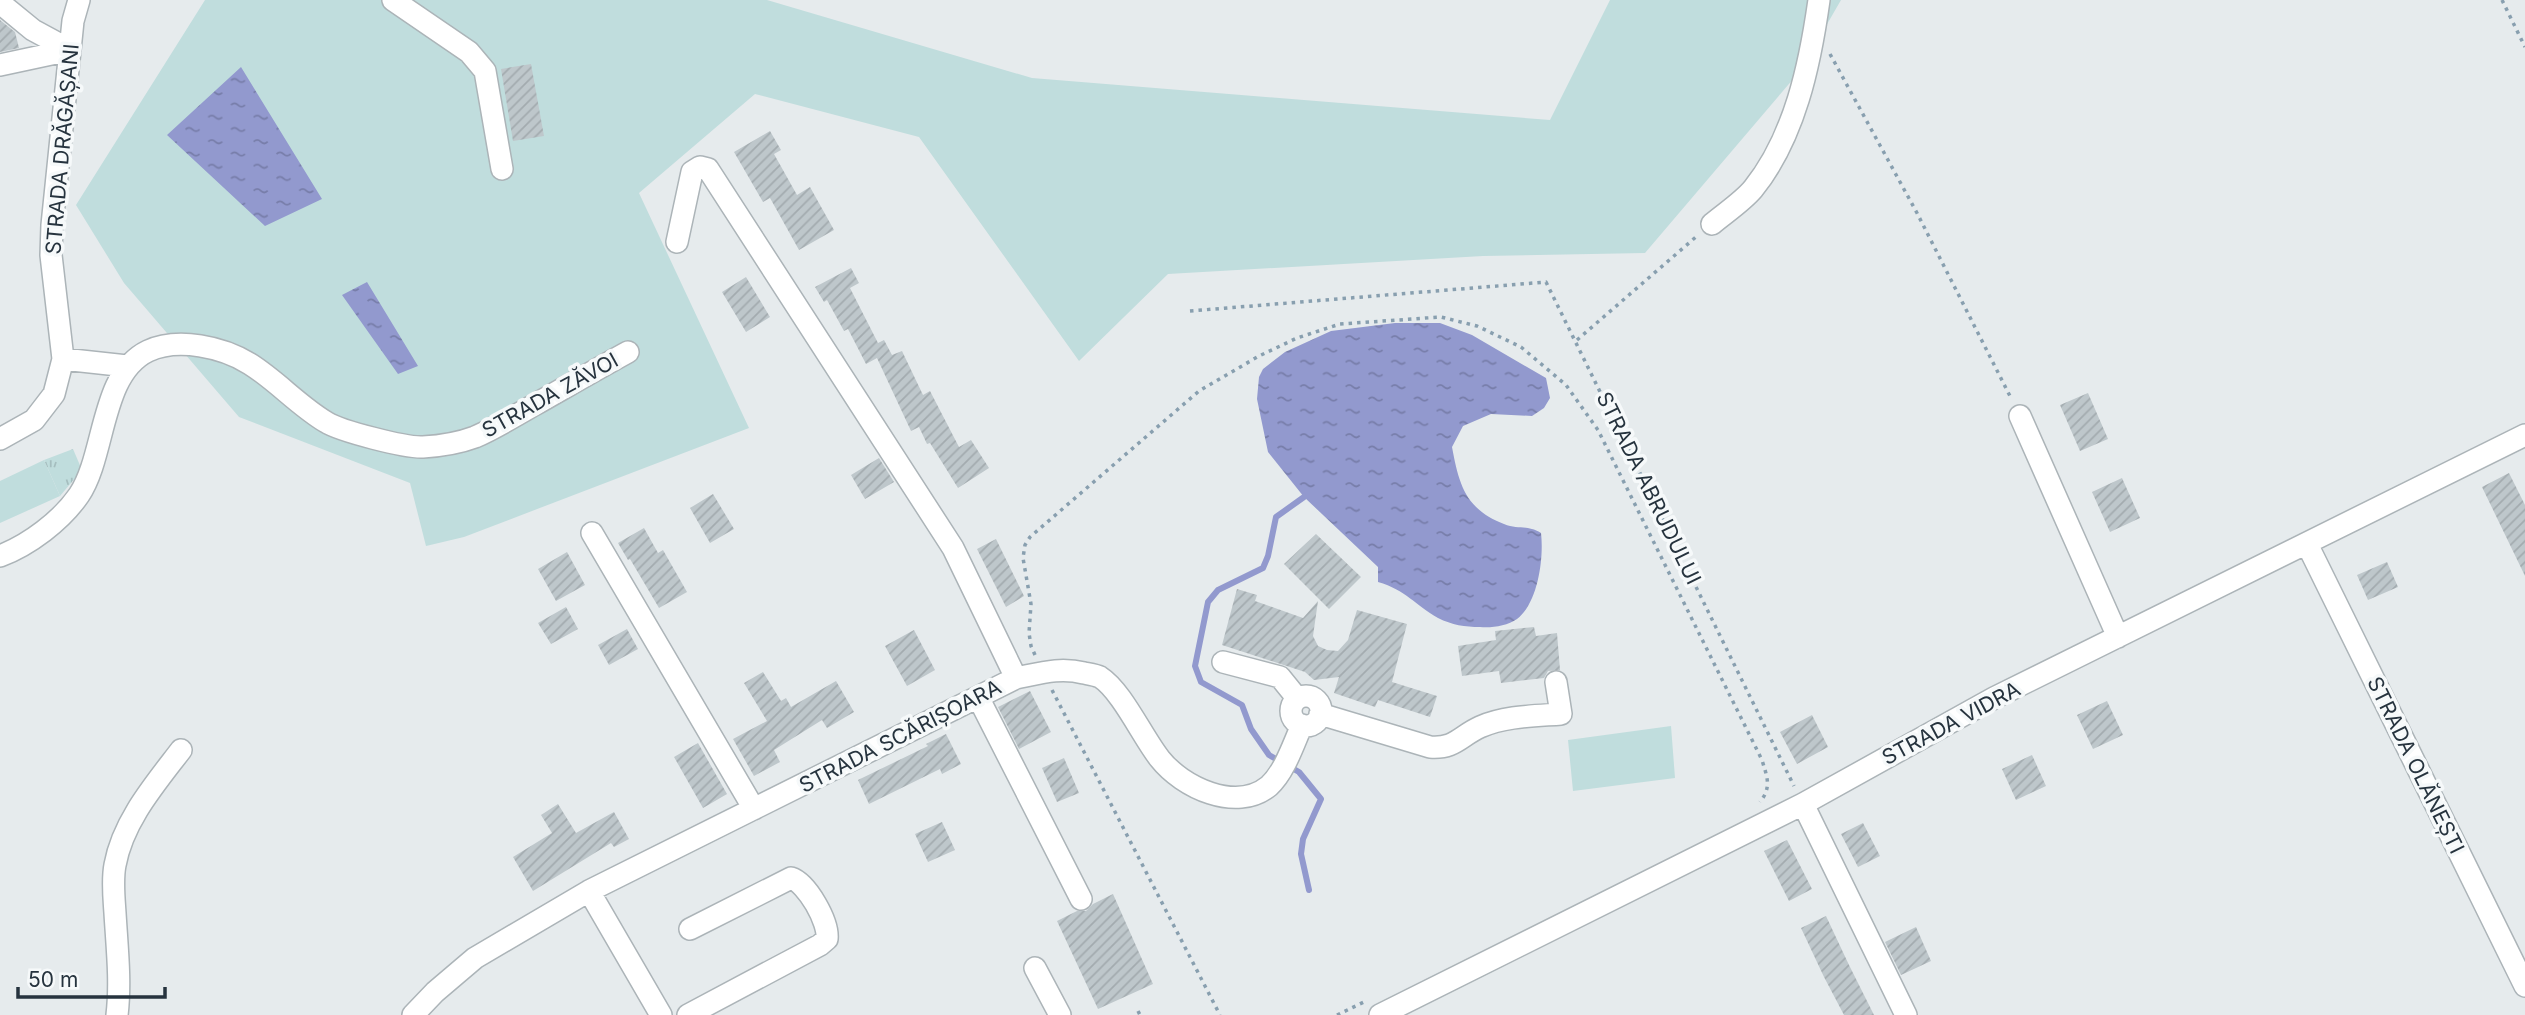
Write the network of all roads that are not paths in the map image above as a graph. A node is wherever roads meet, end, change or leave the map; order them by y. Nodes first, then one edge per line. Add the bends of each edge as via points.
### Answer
1 (79, 0) edge
2 (393, 0) edge
3 (1819, 0) edge
4 (0, 3) edge
5 (70, 50) junction
6 (0, 65) edge
7 (502, 169) dead end
8 (1712, 224) road end
9 (677, 242) dead end
10 (628, 352) dead end
11 (63, 359) junction
12 (127, 366) junction
13 (2020, 416) road end
14 (2525, 435) edge
15 (0, 439) edge
16 (592, 533) dead end
17 (2307, 544) junction
18 (0, 556) edge
19 (2118, 637) junction
20 (1223, 662) dead end
21 (1016, 678) junction
22 (1556, 682) dead end
23 (978, 697) junction
24 (1297, 698) junction
25 (1320, 714) junction
26 (1302, 725) junction
27 (181, 750) dead end
28 (1803, 804) junction
29 (754, 809) junction
30 (589, 891) junction
31 (1081, 899) dead end
32 (690, 929) dead end
33 (1035, 968) dead end
34 (2525, 986) edge
35 (1377, 1006) edge
36 (117, 1015) edge
37 (413, 1015) edge
38 (660, 1015) edge
39 (688, 1015) edge
40 (1060, 1015) edge
41 (1906, 1015) edge

1 - 5 street, STRADA DRĂGĂȘANI
2 - 7 street via 469,52 485,71
3 - 8 street via 1794,113 1773,161 1752,191
4 - 5 street via 33,30
5 - 6 street
5 - 11 street, STRADA DRĂGĂȘANI via 51,256
9 - 21 street, STRADA SCĂRIȘOARA via 692,172 708,169 953,548
10 - 12 street, STRADA ZĂVOI via 473,437 419,447 327,424 249,363 216,350 192,344 169,346 148,351
11 - 12 street
11 - 15 street, STRADA DRĂGĂȘANI via 54,394 34,420
12 - 18 street via 79,495 55,522 15,551
13 - 19 street
14 - 17 street, STRADA VIDRA
16 - 29 street
17 - 19 street, STRADA VIDRA
17 - 34 street, STRADA OLĂNEȘTI
19 - 28 street, STRADA VIDRA via 1994,698
20 - 24 street via 1280,677
21 - 23 street, STRADA SCĂRIȘOARA
21 - 26 street via 1067,668 1100,677 1121,699 1160,761 1191,786 1224,797 1249,795 1268,787
22 - 25 street via 1561,714 1506,719 1479,727 1441,748
23 - 29 street, STRADA SCĂRIȘOARA
23 - 31 street
24 - 25 street via 1316,700
24 - 26 street via 1291,712
25 - 26 street via 1315,722
27 - 36 street via 150,790 125,834 115,866
28 - 35 street, STRADA VIDRA
28 - 41 street
29 - 30 street, STRADA SCĂRIȘOARA
30 - 37 street, STRADA SCĂRIȘOARA via 475,958
30 - 38 street
32 - 39 street via 791,878 806,888 828,930 820,945
33 - 40 street

